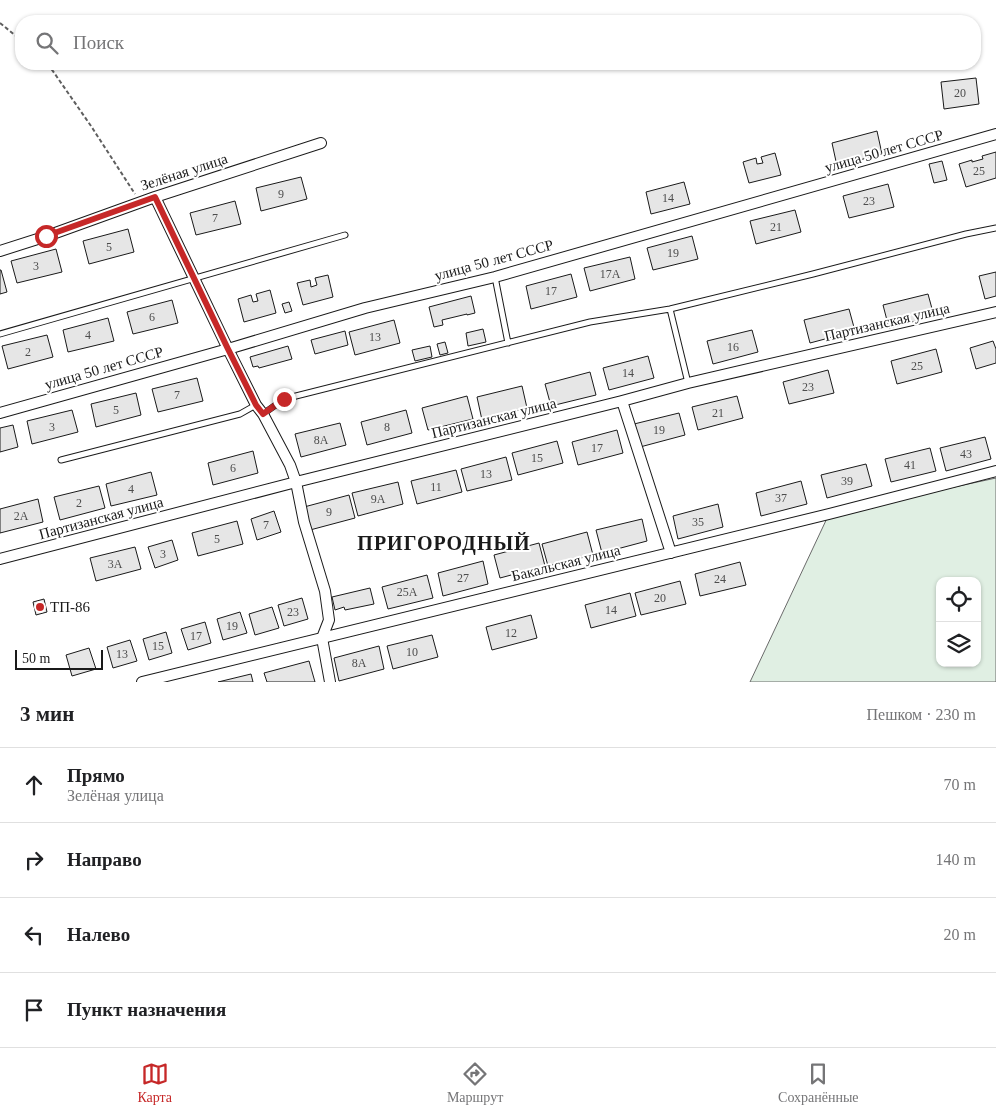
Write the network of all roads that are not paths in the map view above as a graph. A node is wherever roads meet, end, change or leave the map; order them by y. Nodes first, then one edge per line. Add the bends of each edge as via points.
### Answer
1 (996, 134) edge
2 (321, 143) dead end
3 (155, 197) junction
4 (996, 228) edge
5 (345, 235) dead end
6 (0, 251) edge
7 (495, 277) junction
8 (194, 278) junction
9 (670, 309) junction
10 (996, 312) edge
11 (0, 334) edge
12 (508, 343) junction
13 (228, 349) junction
14 (688, 383) junction
15 (622, 401) junction
16 (256, 405) junction
17 (0, 414) edge
18 (263, 414) junction
19 (61, 460) dead end
20 (996, 471) edge
21 (296, 482) junction
22 (671, 553) junction
23 (0, 559) edge
24 (322, 638) junction
25 (142, 682) edge
26 (330, 682) edge

1 - 7 street, улица 50 лет СССР
2 - 3 street, Зелёная улица
3 - 6 street, Зелёная улица
3 - 8 street
4 - 9 lane
5 - 8 lane
7 - 12 lane
7 - 13 street, улица 50 лет СССР via 365,308
8 - 11 lane
8 - 13 street
9 - 12 lane via 590,322
9 - 14 lane
10 - 14 street, Партизанская улица
12 - 18 lane via 284,399
13 - 16 street
13 - 17 street, улица 50 лет СССР
14 - 15 street, Партизанская улица
15 - 21 street, Партизанская улица
15 - 22 street
16 - 18 street
16 - 19 lane via 240,414
18 - 21 street
20 - 22 street, Бакальская улица
21 - 23 street, Партизанская улица
21 - 24 street via 325,592 329,620
22 - 24 street, Бакальская улица
24 - 25 street, Бакальская улица
24 - 26 street

